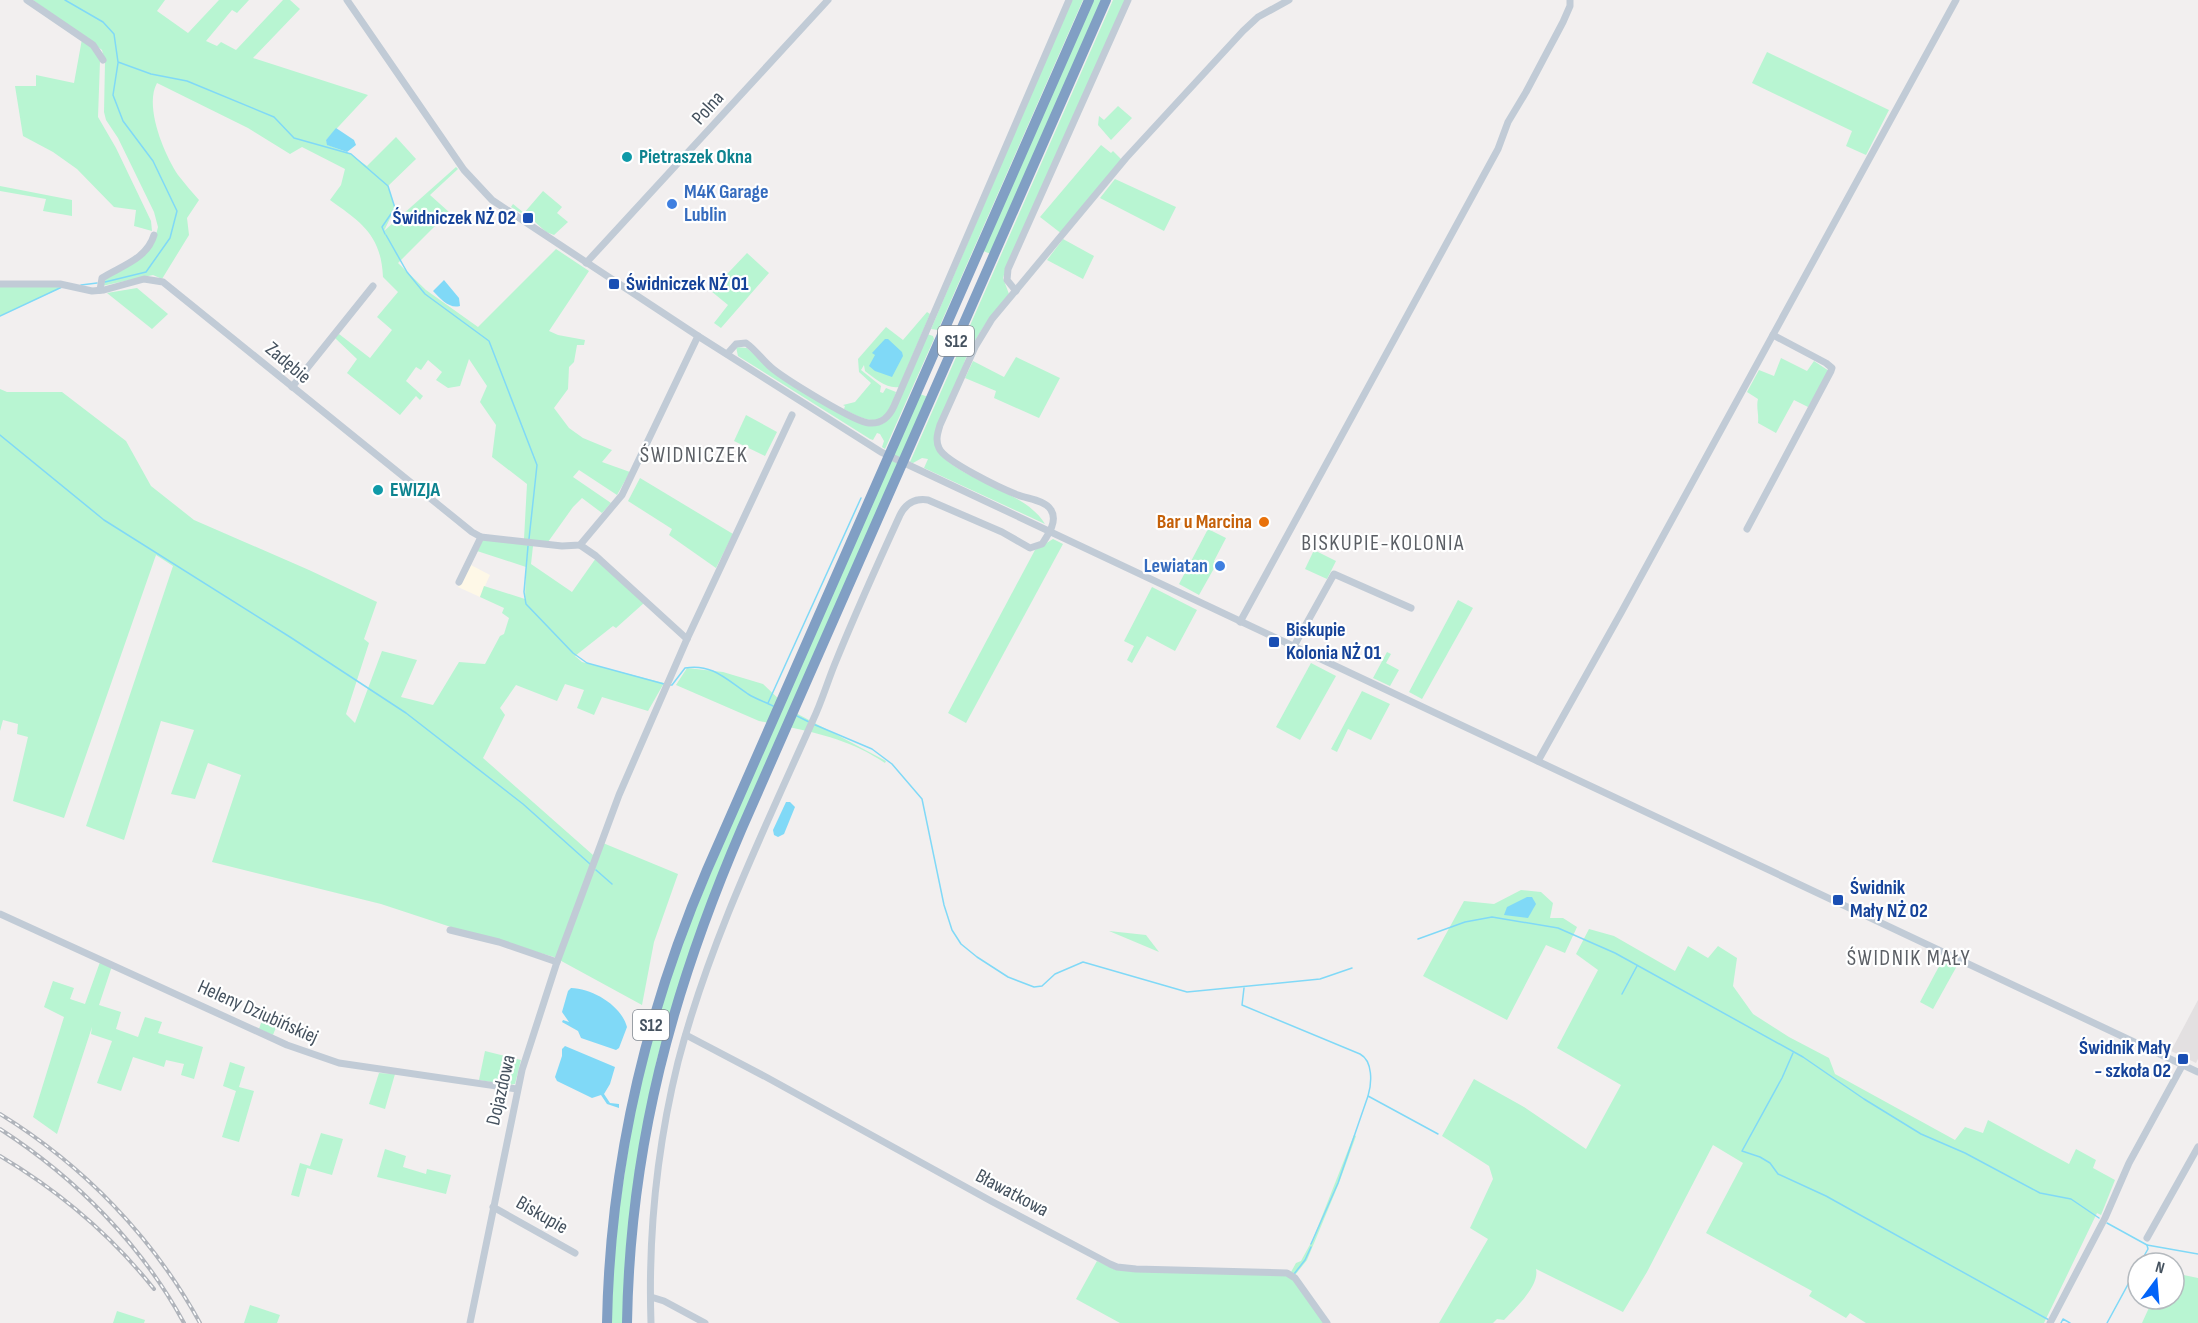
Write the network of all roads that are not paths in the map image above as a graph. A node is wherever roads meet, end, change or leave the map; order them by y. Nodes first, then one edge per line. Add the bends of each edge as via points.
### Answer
1 (27, 0) edge
2 (347, 0) edge
3 (828, 0) edge
4 (1069, 0) edge
5 (1089, 0) edge
6 (1106, 0) edge
7 (1128, 0) edge
8 (1289, 0) edge
9 (1570, 0) edge
10 (1956, 0) edge
11 (104, 60) dead end
12 (154, 235) dead end
13 (586, 263) junction
14 (0, 284) edge
15 (100, 285) junction
16 (373, 286) dead end
17 (1016, 291) junction
18 (1773, 335) junction
19 (698, 336) junction
20 (727, 354) junction
21 (292, 387) junction
22 (792, 415) dead end
23 (1747, 529) dead end
24 (1049, 532) junction
25 (481, 537) junction
26 (580, 545) junction
27 (459, 582) dead end
28 (1411, 608) dead end
29 (1240, 621) junction
30 (687, 639) junction
31 (1294, 646) junction
32 (1538, 761) junction
33 (0, 914) edge
34 (450, 930) dead end
35 (557, 962) junction
36 (686, 1035) junction
37 (2183, 1064) junction
38 (2198, 1072) edge
39 (517, 1089) junction
40 (2198, 1147) edge
41 (493, 1207) junction
42 (2148, 1238) dead end
43 (575, 1253) dead end
44 (651, 1297) junction
45 (2052, 1320) edge
46 (470, 1323) edge
47 (607, 1323) edge
48 (627, 1323) edge
49 (651, 1323) edge
50 (705, 1323) edge
51 (1327, 1323) edge

1 - 11 street via 93,45
2 - 13 street via 474,183 500,206
3 - 13 street, Polna
4 - 20 street via 889,415 875,423 858,420 778,372 746,343 736,344
5 - 47 highway, S12 via 792,676 663,983 644,1047 618,1176
6 - 48 highway, S12 via 702,924 651,1101 630,1254
7 - 17 street via 1008,269 1007,280
8 - 17 street via 1243,30 1126,158
9 - 29 street via 1498,149
10 - 18 street
12 - 15 street via 141,255 105,276
13 - 19 street
14 - 15 street, Zadębie via 60,284 83,290
15 - 21 street, Zadębie via 144,279 163,282
16 - 21 street
17 - 24 street via 979,339 940,425 937,443 942,453 957,464 1046,505 1054,516
18 - 23 street via 1832,368
18 - 32 street
19 - 20 street
19 - 26 street via 622,495
20 - 24 street via 875,448
21 - 25 street, Zadębie
22 - 30 street, Dojazdowa
24 - 29 street
24 - 36 street via 1042,544 1030,548 934,502 918,500 906,506 740,884
25 - 26 street
25 - 27 street
26 - 30 street
28 - 31 street via 1334,574
29 - 31 street
30 - 35 street, Dojazdowa via 619,795
31 - 32 street
32 - 37 street
33 - 39 street, Heleny Dziubińskiej via 328,1060
34 - 35 street
35 - 39 street, Dojazdowa
36 - 44 street via 658,1166
36 - 51 street, Bławatkowa via 1110,1264 1136,1269 1287,1273 1295,1278
37 - 38 street
37 - 45 street
39 - 41 street, Dojazdowa
40 - 42 street
41 - 43 street, Biskupie
41 - 46 street, Dojazdowa
44 - 49 street
44 - 50 street

